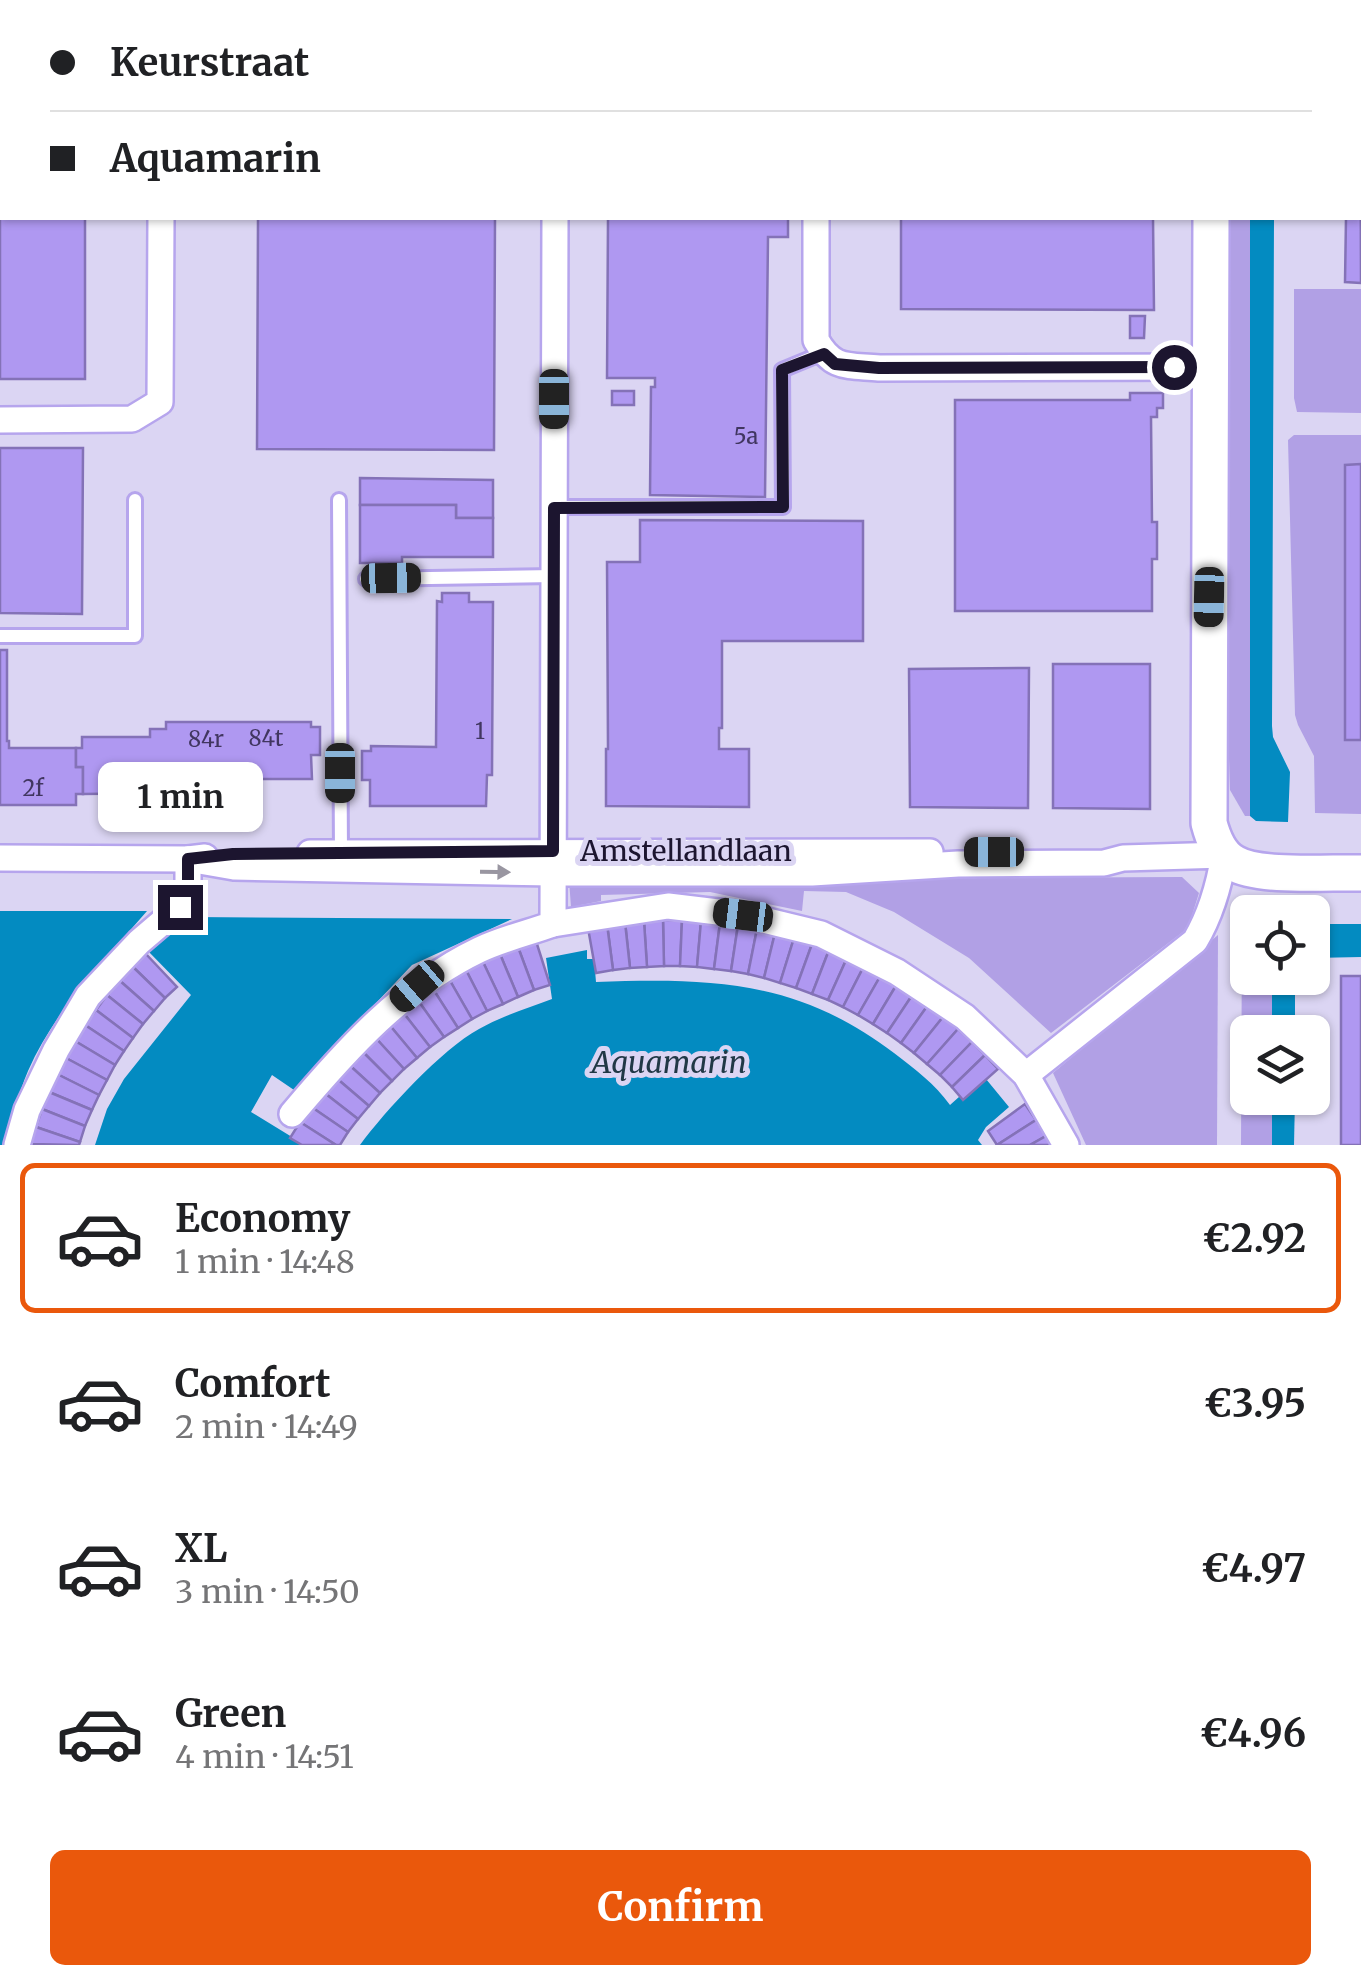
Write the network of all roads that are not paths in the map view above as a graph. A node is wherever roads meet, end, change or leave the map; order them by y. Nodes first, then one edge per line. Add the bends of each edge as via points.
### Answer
1 (160, 220) edge
2 (555, 220) edge
3 (816, 220) edge
4 (1212, 220) edge
5 (824, 354) junction
6 (1211, 367) junction
7 (0, 420) edge
8 (134, 500) dead end
9 (339, 500) dead end
10 (554, 508) junction
11 (554, 576) junction
12 (366, 579) dead end
13 (0, 636) edge
14 (1224, 855) junction
15 (0, 858) edge
16 (188, 859) junction
17 (341, 861) junction
18 (553, 862) junction
19 (1361, 873) edge
20 (552, 924) junction
21 (1026, 1075) junction
22 (292, 1114) dead end
23 (17, 1145) edge
24 (1066, 1145) edge

1 - 7 street via 160,402 132,419
2 - 10 street
3 - 5 street via 816,340
4 - 6 main road
5 - 6 street via 835,364 879,368
5 - 10 lane via 782,370 783,507
6 - 14 main road via 1207,798 1208,823
8 - 13 lane via 135,636
9 - 17 lane
10 - 11 street
11 - 12 lane
11 - 18 street
14 - 18 street, Amstellandlaan via 824,873
14 - 19 main road, Amstellandlaan via 1258,870
14 - 21 street via 1220,883 1195,941
15 - 16 street, Amstellandlaan
16 - 17 street, Amstellandlaan via 233,854
16 - 23 street via 188,894 88,996 26,1110
17 - 18 street, Amstellandlaan
18 - 20 street
20 - 21 street via 668,906 821,934 966,1016
20 - 22 street via 480,950 417,986
21 - 24 street

